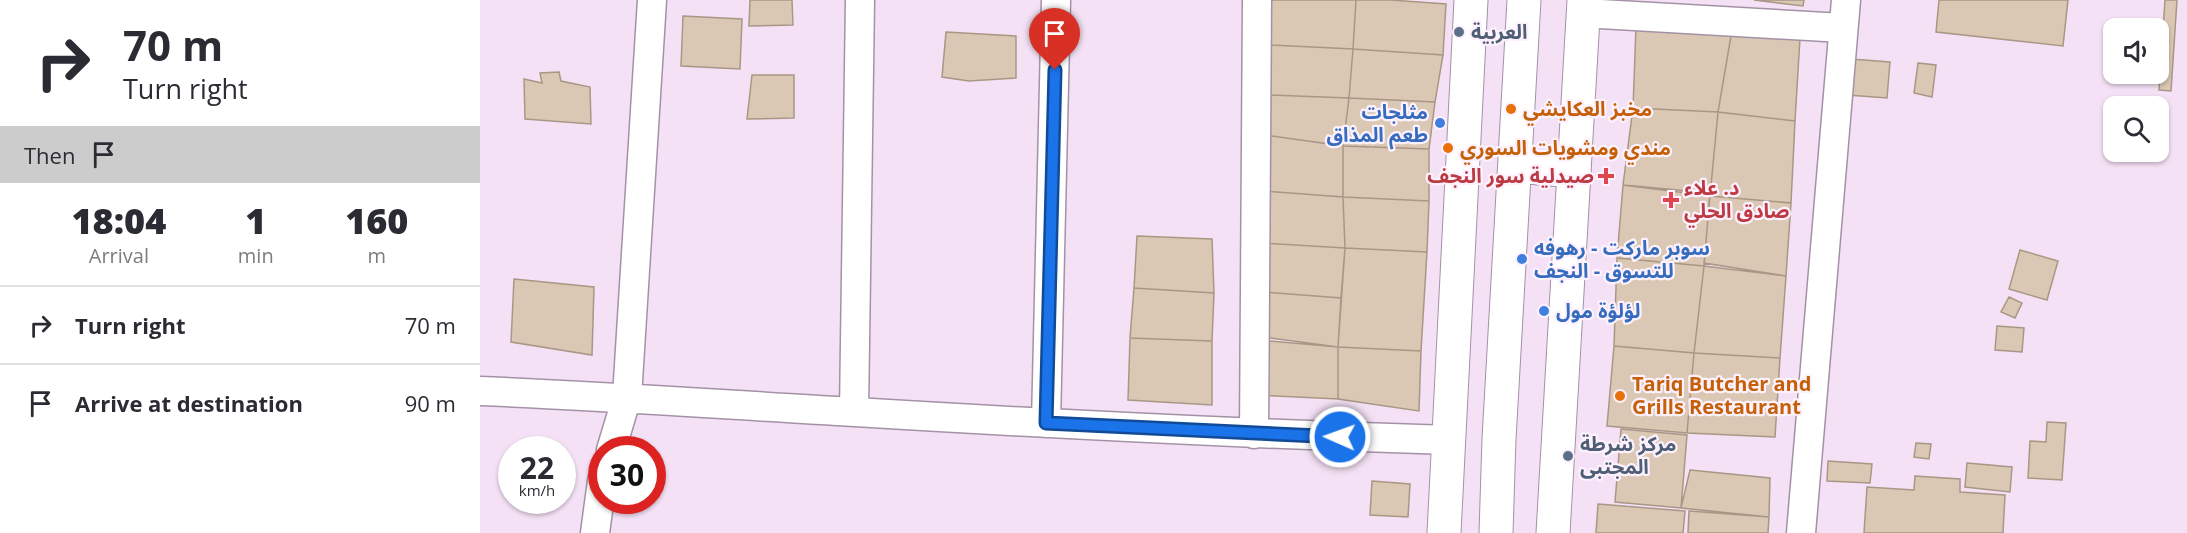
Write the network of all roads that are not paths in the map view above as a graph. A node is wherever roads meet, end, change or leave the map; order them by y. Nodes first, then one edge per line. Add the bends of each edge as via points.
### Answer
1 (652, 0) edge
2 (860, 0) edge
3 (1056, 0) edge
4 (1257, 0) edge
5 (1471, 0) edge
6 (1524, 0) edge
7 (1583, 6) edge
8 (1845, 14) edge
9 (1515, 166) junction
10 (1574, 171) junction
11 (480, 391) edge
12 (627, 397) junction
13 (854, 412) junction
14 (1046, 423) junction
15 (1254, 434) junction
16 (615, 436) edge
17 (1449, 440) junction
18 (598, 514) edge
19 (595, 533) edge
20 (1444, 533) edge
21 (1496, 533) edge
22 (1553, 533) edge
23 (1801, 533) edge

1 - 12 street
2 - 13 street
3 - 14 street
4 - 15 street
5 - 17 main road
6 - 9 main road
7 - 8 street
7 - 10 main road
8 - 23 street
9 - 10 main road
9 - 21 main road
10 - 22 main road
11 - 12 street
12 - 13 street
12 - 16 street
13 - 14 street
14 - 15 street
15 - 17 street
17 - 20 main road
18 - 19 street

